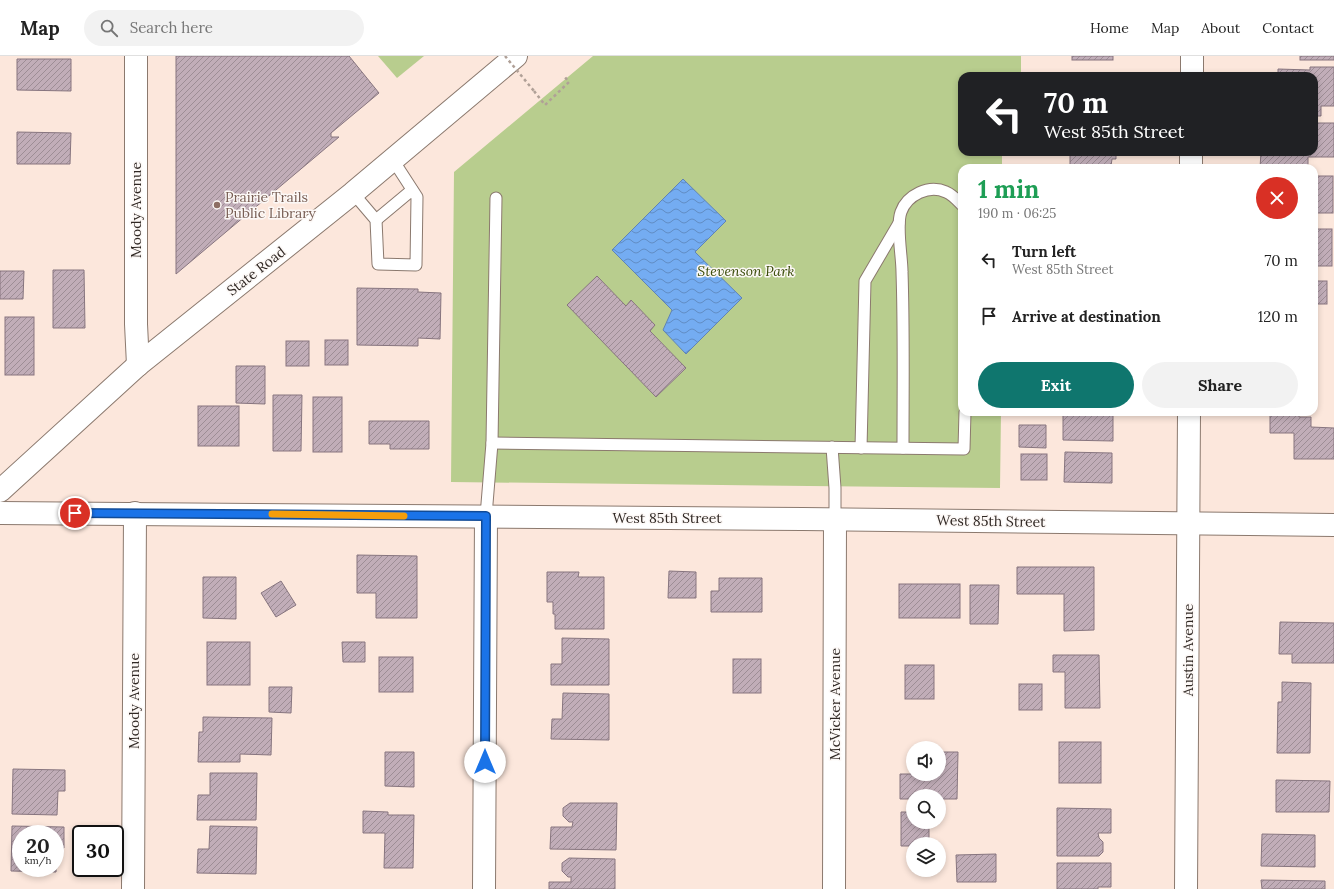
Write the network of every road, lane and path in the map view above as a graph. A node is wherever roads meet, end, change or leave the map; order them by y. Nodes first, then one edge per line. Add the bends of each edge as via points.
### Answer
1 (136, 56) edge
2 (505, 56) edge
3 (516, 56) edge
4 (1192, 56) edge
5 (1192, 72) edge
6 (564, 76) dead end
7 (393, 160) junction
8 (412, 190) junction
9 (353, 193) junction
10 (496, 198) dead end
11 (958, 200) edge
12 (376, 220) junction
13 (900, 222) junction
14 (138, 364) junction
15 (965, 416) edge
16 (1189, 416) edge
17 (492, 443) junction
18 (832, 447) junction
19 (861, 448) junction
20 (903, 448) junction
21 (0, 491) edge
22 (0, 513) edge
23 (135, 513) junction
24 (486, 516) junction
25 (835, 519) junction
26 (1188, 524) junction
27 (1334, 525) edge
28 (133, 889) edge
29 (484, 889) edge
30 (834, 889) edge
31 (1186, 889) edge

1 - 14 street, Moody Avenue
2 - 6 path, bridge via 545,105 569,82
3 - 7 street, State Road
4 - 5 street
7 - 8 lane
7 - 9 street, State Road
8 - 12 lane
8 - 12 lane via 417,197 416,265 378,264
9 - 12 lane
9 - 14 street, State Road
10 - 17 lane
11 - 13 lane via 945,191 924,191 914,195 907,202 901,212
13 - 19 lane via 865,281
13 - 20 lane
14 - 21 street, State Road
15 - 20 lane via 964,449
16 - 26 street, Austin Avenue
17 - 18 lane
17 - 24 lane
18 - 19 lane
18 - 25 lane
19 - 20 lane
22 - 23 street, West 85th Street
23 - 24 street, West 85th Street
23 - 28 street, Moody Avenue
24 - 25 street, West 85th Street
24 - 29 street
25 - 26 street, West 85th Street
25 - 30 street, McVicker Avenue
26 - 27 street, West 85th Street
26 - 31 street, Austin Avenue

